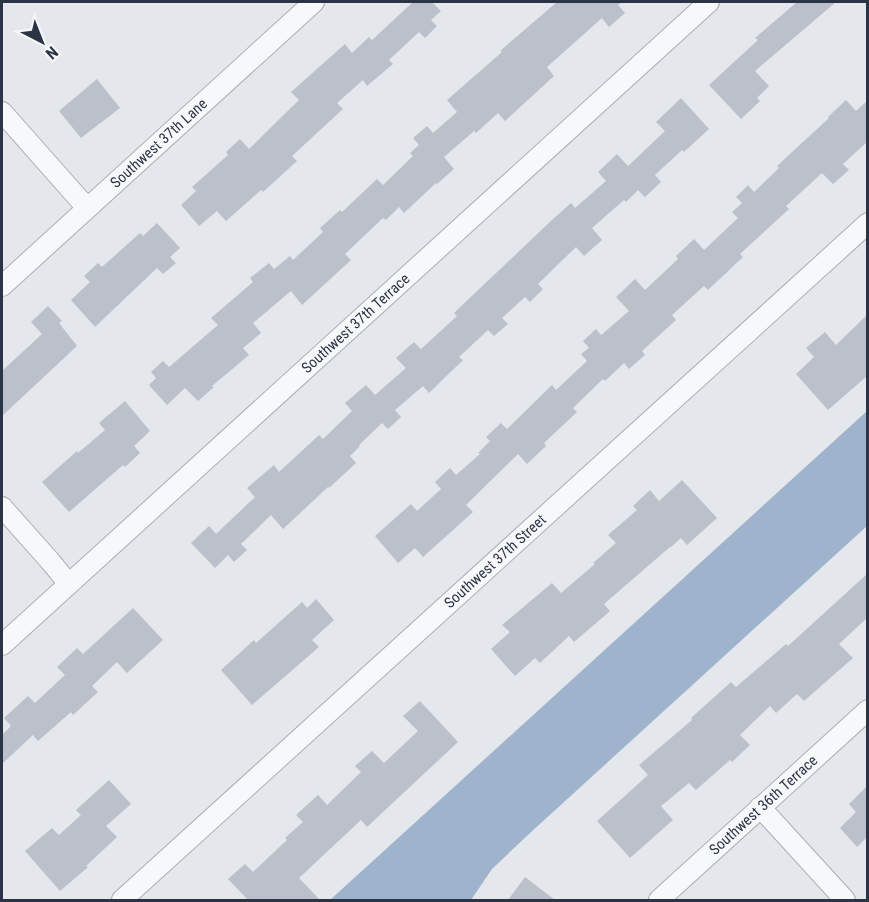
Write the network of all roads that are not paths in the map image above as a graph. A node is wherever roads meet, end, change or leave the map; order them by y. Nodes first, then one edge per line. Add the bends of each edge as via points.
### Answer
1 (314, 2) edge
2 (709, 2) edge
3 (2, 112) edge
4 (87, 208) junction
5 (867, 223) edge
6 (2, 286) edge
7 (2, 507) edge
8 (69, 584) junction
9 (2, 645) edge
10 (867, 710) edge
11 (760, 807) junction
12 (122, 900) edge
13 (659, 900) edge
14 (845, 900) edge

1 - 4 street, Southwest 37th Lane
2 - 8 street, Southwest 37th Terrace
3 - 4 street
4 - 6 street, Southwest 37th Lane
5 - 12 street, Southwest 37th Street
7 - 8 street
8 - 9 street, Southwest 37th Terrace
10 - 11 street, Southwest 36th Terrace
11 - 13 street, Southwest 36th Terrace
11 - 14 street

